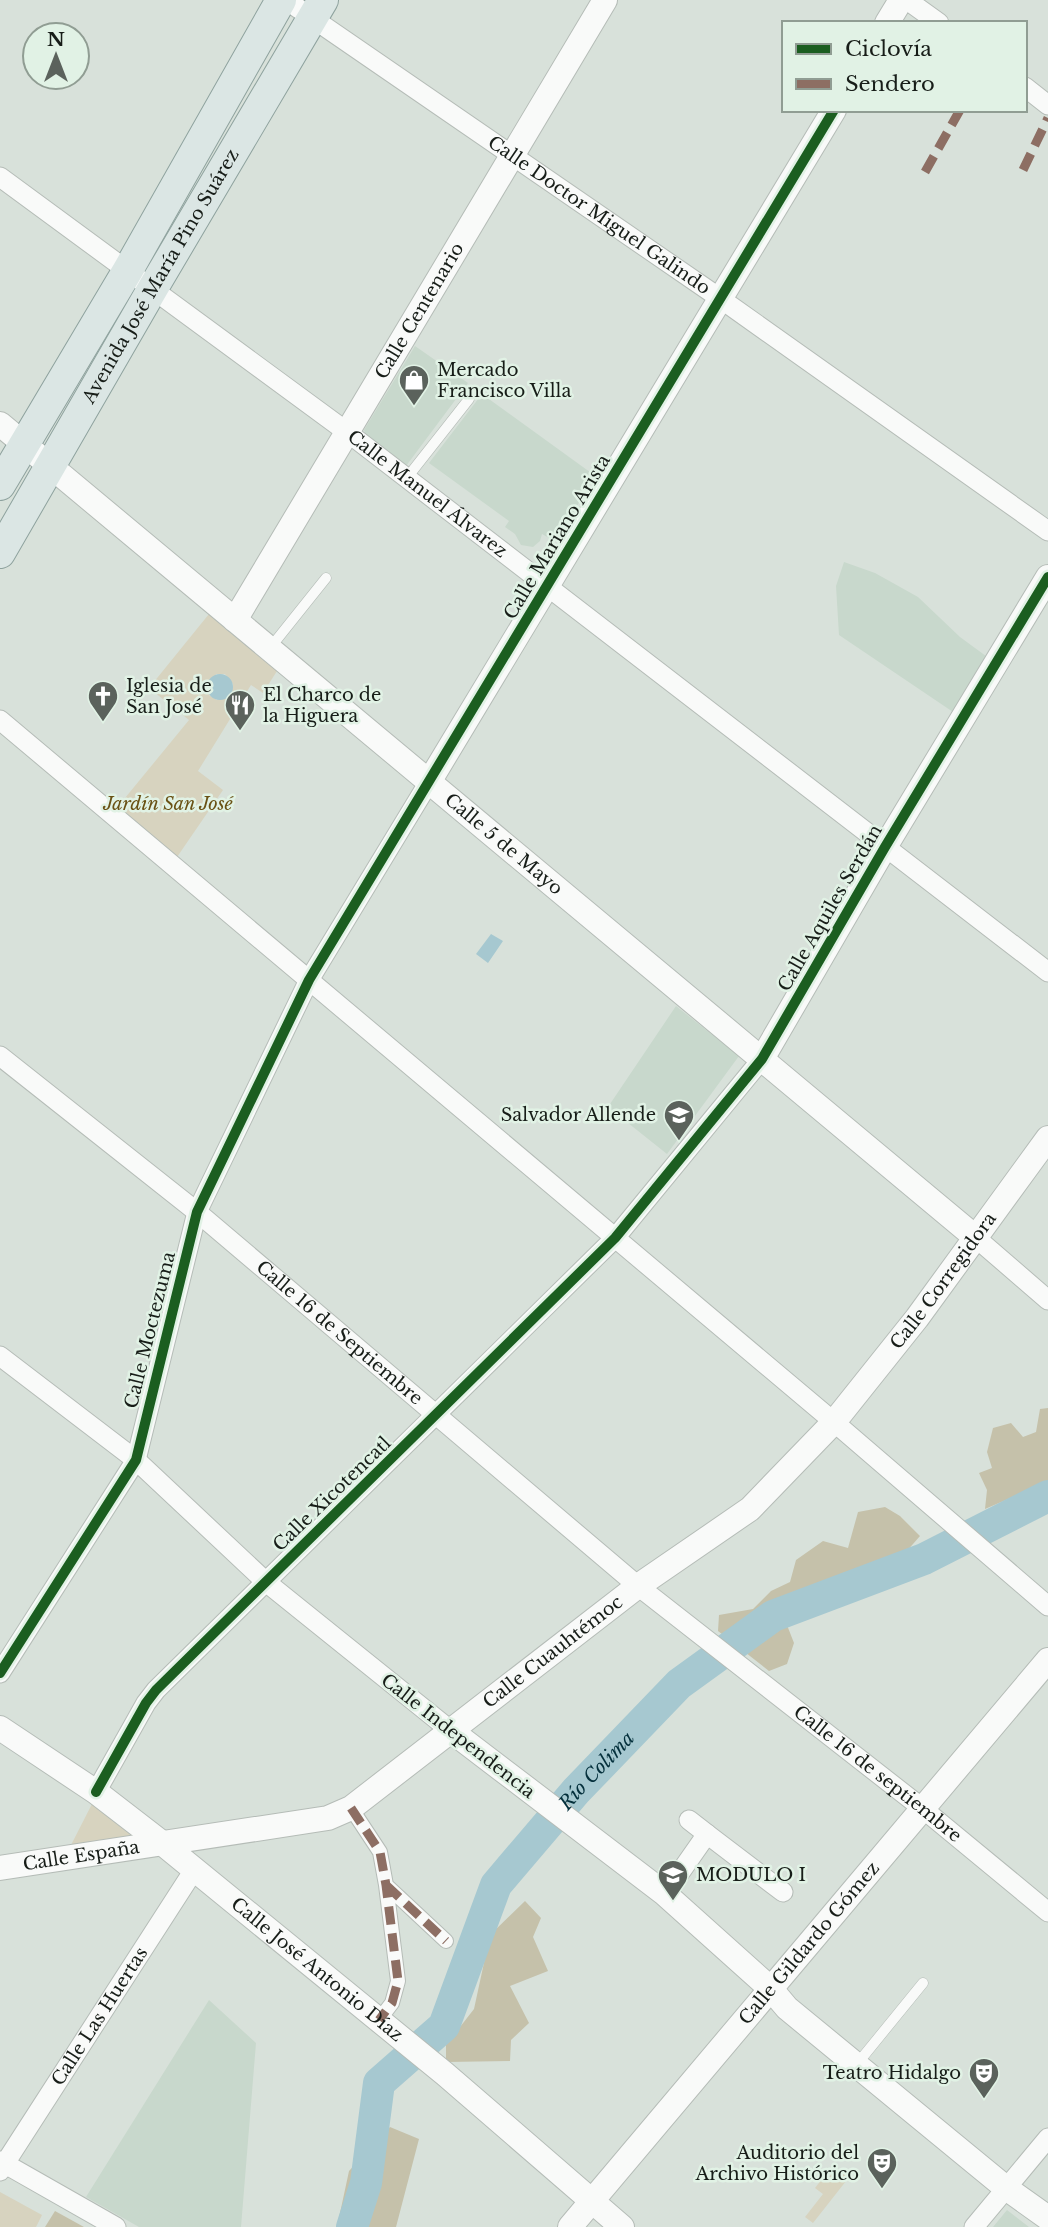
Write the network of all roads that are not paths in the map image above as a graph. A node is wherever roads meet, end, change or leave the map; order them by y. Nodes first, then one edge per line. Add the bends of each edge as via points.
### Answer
1 (283, 0) edge
2 (605, 0) edge
3 (901, 0) edge
4 (907, 0) edge
5 (318, 10) edge
6 (888, 21) edge
7 (936, 21) edge
8 (1027, 89) edge
9 (1048, 105) edge
10 (833, 112) edge
11 (513, 155) junction
12 (0, 177) edge
13 (128, 270) junction
14 (153, 288) junction
15 (721, 299) junction
16 (469, 399) dead end
17 (0, 424) edge
18 (347, 432) junction
19 (24, 444) junction
20 (49, 465) junction
21 (406, 479) junction
22 (0, 485) edge
23 (1048, 531) edge
24 (0, 553) edge
25 (1048, 577) edge
26 (326, 578) dead end
27 (547, 587) junction
28 (235, 620) junction
29 (269, 649) junction
30 (0, 720) edge
31 (429, 782) junction
32 (885, 847) junction
33 (1048, 972) edge
34 (309, 980) junction
35 (0, 1056) edge
36 (762, 1059) junction
37 (1048, 1138) edge
38 (197, 1212) junction
39 (975, 1237) junction
40 (615, 1238) junction
41 (1048, 1300) edge
42 (0, 1356) edge
43 (437, 1415) junction
44 (835, 1422) junction
45 (135, 1460) junction
46 (266, 1582) junction
47 (638, 1586) junction
48 (1048, 1605) edge
49 (705, 1640) joint
50 (1048, 1660) edge
51 (0, 1674) edge
52 (0, 1728) edge
53 (450, 1730) junction
54 (96, 1791) junction
55 (351, 1808) junction
56 (922, 1808) junction
57 (689, 1820) dead end
58 (707, 1834) junction
59 (162, 1843) junction
60 (0, 1868) edge
61 (194, 1870) junction
62 (386, 1885) junction
63 (783, 1892) dead end
64 (665, 1895) junction
65 (1048, 1912) edge
66 (446, 1941) dead end
67 (923, 1983) dead end
68 (771, 1989) junction
69 (384, 2024) junction
70 (856, 2065) junction
71 (1048, 2138) edge
72 (1, 2165) edge
73 (1006, 2188) junction
74 (590, 2200) junction
75 (1048, 2218) edge
76 (116, 2227) edge
77 (570, 2227) edge
78 (622, 2227) edge
79 (974, 2227) edge

1 - 5 street, Calle Doctor Miguel Galindo
1 - 13 main road, Avenida José María Pino Suárez
2 - 11 street, Calle Centenario
3 - 6 street
4 - 7 street
5 - 11 street, Calle Doctor Miguel Galindo
5 - 14 main road, Avenida José María Pino Suárez
8 - 9 street
10 - 15 street, Calle Mariano Arista
11 - 15 street, Calle Doctor Miguel Galindo
11 - 18 street, Calle Centenario
12 - 13 street, Calle Manuel Álvarez
13 - 14 street, Calle Manuel Álvarez
13 - 19 main road, Avenida José María Pino Suárez
14 - 18 street, Calle Manuel Álvarez
14 - 20 main road, Avenida José María Pino Suárez
15 - 23 street, Calle Doctor Miguel Galindo
15 - 27 street, Calle Mariano Arista
16 - 21 lane
17 - 19 street, Calle 5 de Mayo
18 - 21 street, Calle Manuel Álvarez
18 - 28 street, Calle Centenario
19 - 20 street, Calle 5 de Mayo
19 - 22 main road, Avenida José María Pino Suárez
20 - 24 main road, Avenida José María Pino Suárez
20 - 28 street, Calle 5 de Mayo
21 - 27 street, Calle Manuel Álvarez
25 - 32 street, Calle Aquiles Serdán
26 - 29 lane
27 - 31 street, Calle Mariano Arista
27 - 32 street, Calle Manuel Álvarez
28 - 29 street, Calle 5 de Mayo
29 - 31 street, Calle 5 de Mayo
30 - 34 street
31 - 34 street, Calle Mariano Arista
31 - 36 street, Calle 5 de Mayo
32 - 33 street, Calle Manuel Álvarez
32 - 36 street, Calle Aquiles Serdán
34 - 38 street, Calle Moctezuma
34 - 40 street
35 - 38 street, Calle 16 de Septiembre
36 - 39 street, Calle 5 de Mayo
36 - 40 street, Calle Aquiles Serdán
37 - 39 street, Calle Corregidora
38 - 43 street, Calle 16 de Septiembre
38 - 45 street, Calle Moctezuma
39 - 41 street
39 - 44 street, Calle Corregidora
40 - 43 street, Calle Xicotencatl
40 - 44 street
42 - 45 street, Calle Independencia
43 - 46 street, Calle Xicotencatl
43 - 47 street, Calle 16 de Septiembre
44 - 47 street, Calle Cuauhtémoc via 750,1509
44 - 48 street
45 - 46 street, Calle Independencia
45 - 51 street, Calle Moctezuma
46 - 53 street, Calle Independencia
46 - 54 street, Calle Xicotencatl via 156,1690
47 - 49 street, Calle 16 de Septiembre
47 - 53 street, Calle Cuauhtémoc
49 - 56 street, Calle 16 de septiembre
50 - 56 street, Calle Gildardo Gómez
52 - 54 street, Calle José Antonio Díaz
53 - 55 street, Calle Cuauhtémoc
53 - 64 street, Calle Independencia
54 - 59 street, Calle José Antonio Díaz
55 - 59 street, Calle Cuauhtémoc via 328,1818
55 - 62 street via 380,1852
56 - 65 street, Calle 16 de septiembre
56 - 68 street, Calle Gildardo Gómez
57 - 58 street
58 - 63 street
58 - 64 street
59 - 60 street, Calle España
59 - 61 street, Calle José Antonio Díaz
61 - 69 street, Calle José Antonio Díaz
61 - 72 street, Calle Las Huertas
62 - 66 street
62 - 69 street via 398,1981
64 - 68 street, Calle Independencia
67 - 70 lane
68 - 70 street, Calle Independencia
68 - 74 street, Calle Gildardo Gómez
69 - 74 street, Calle José Antonio Díaz
70 - 73 street, Calle Independencia
71 - 73 street
72 - 76 street
73 - 75 street, Calle Independencia
73 - 79 street
74 - 77 street, Calle Gildardo Gómez
74 - 78 street, Calle José Antonio Díaz

